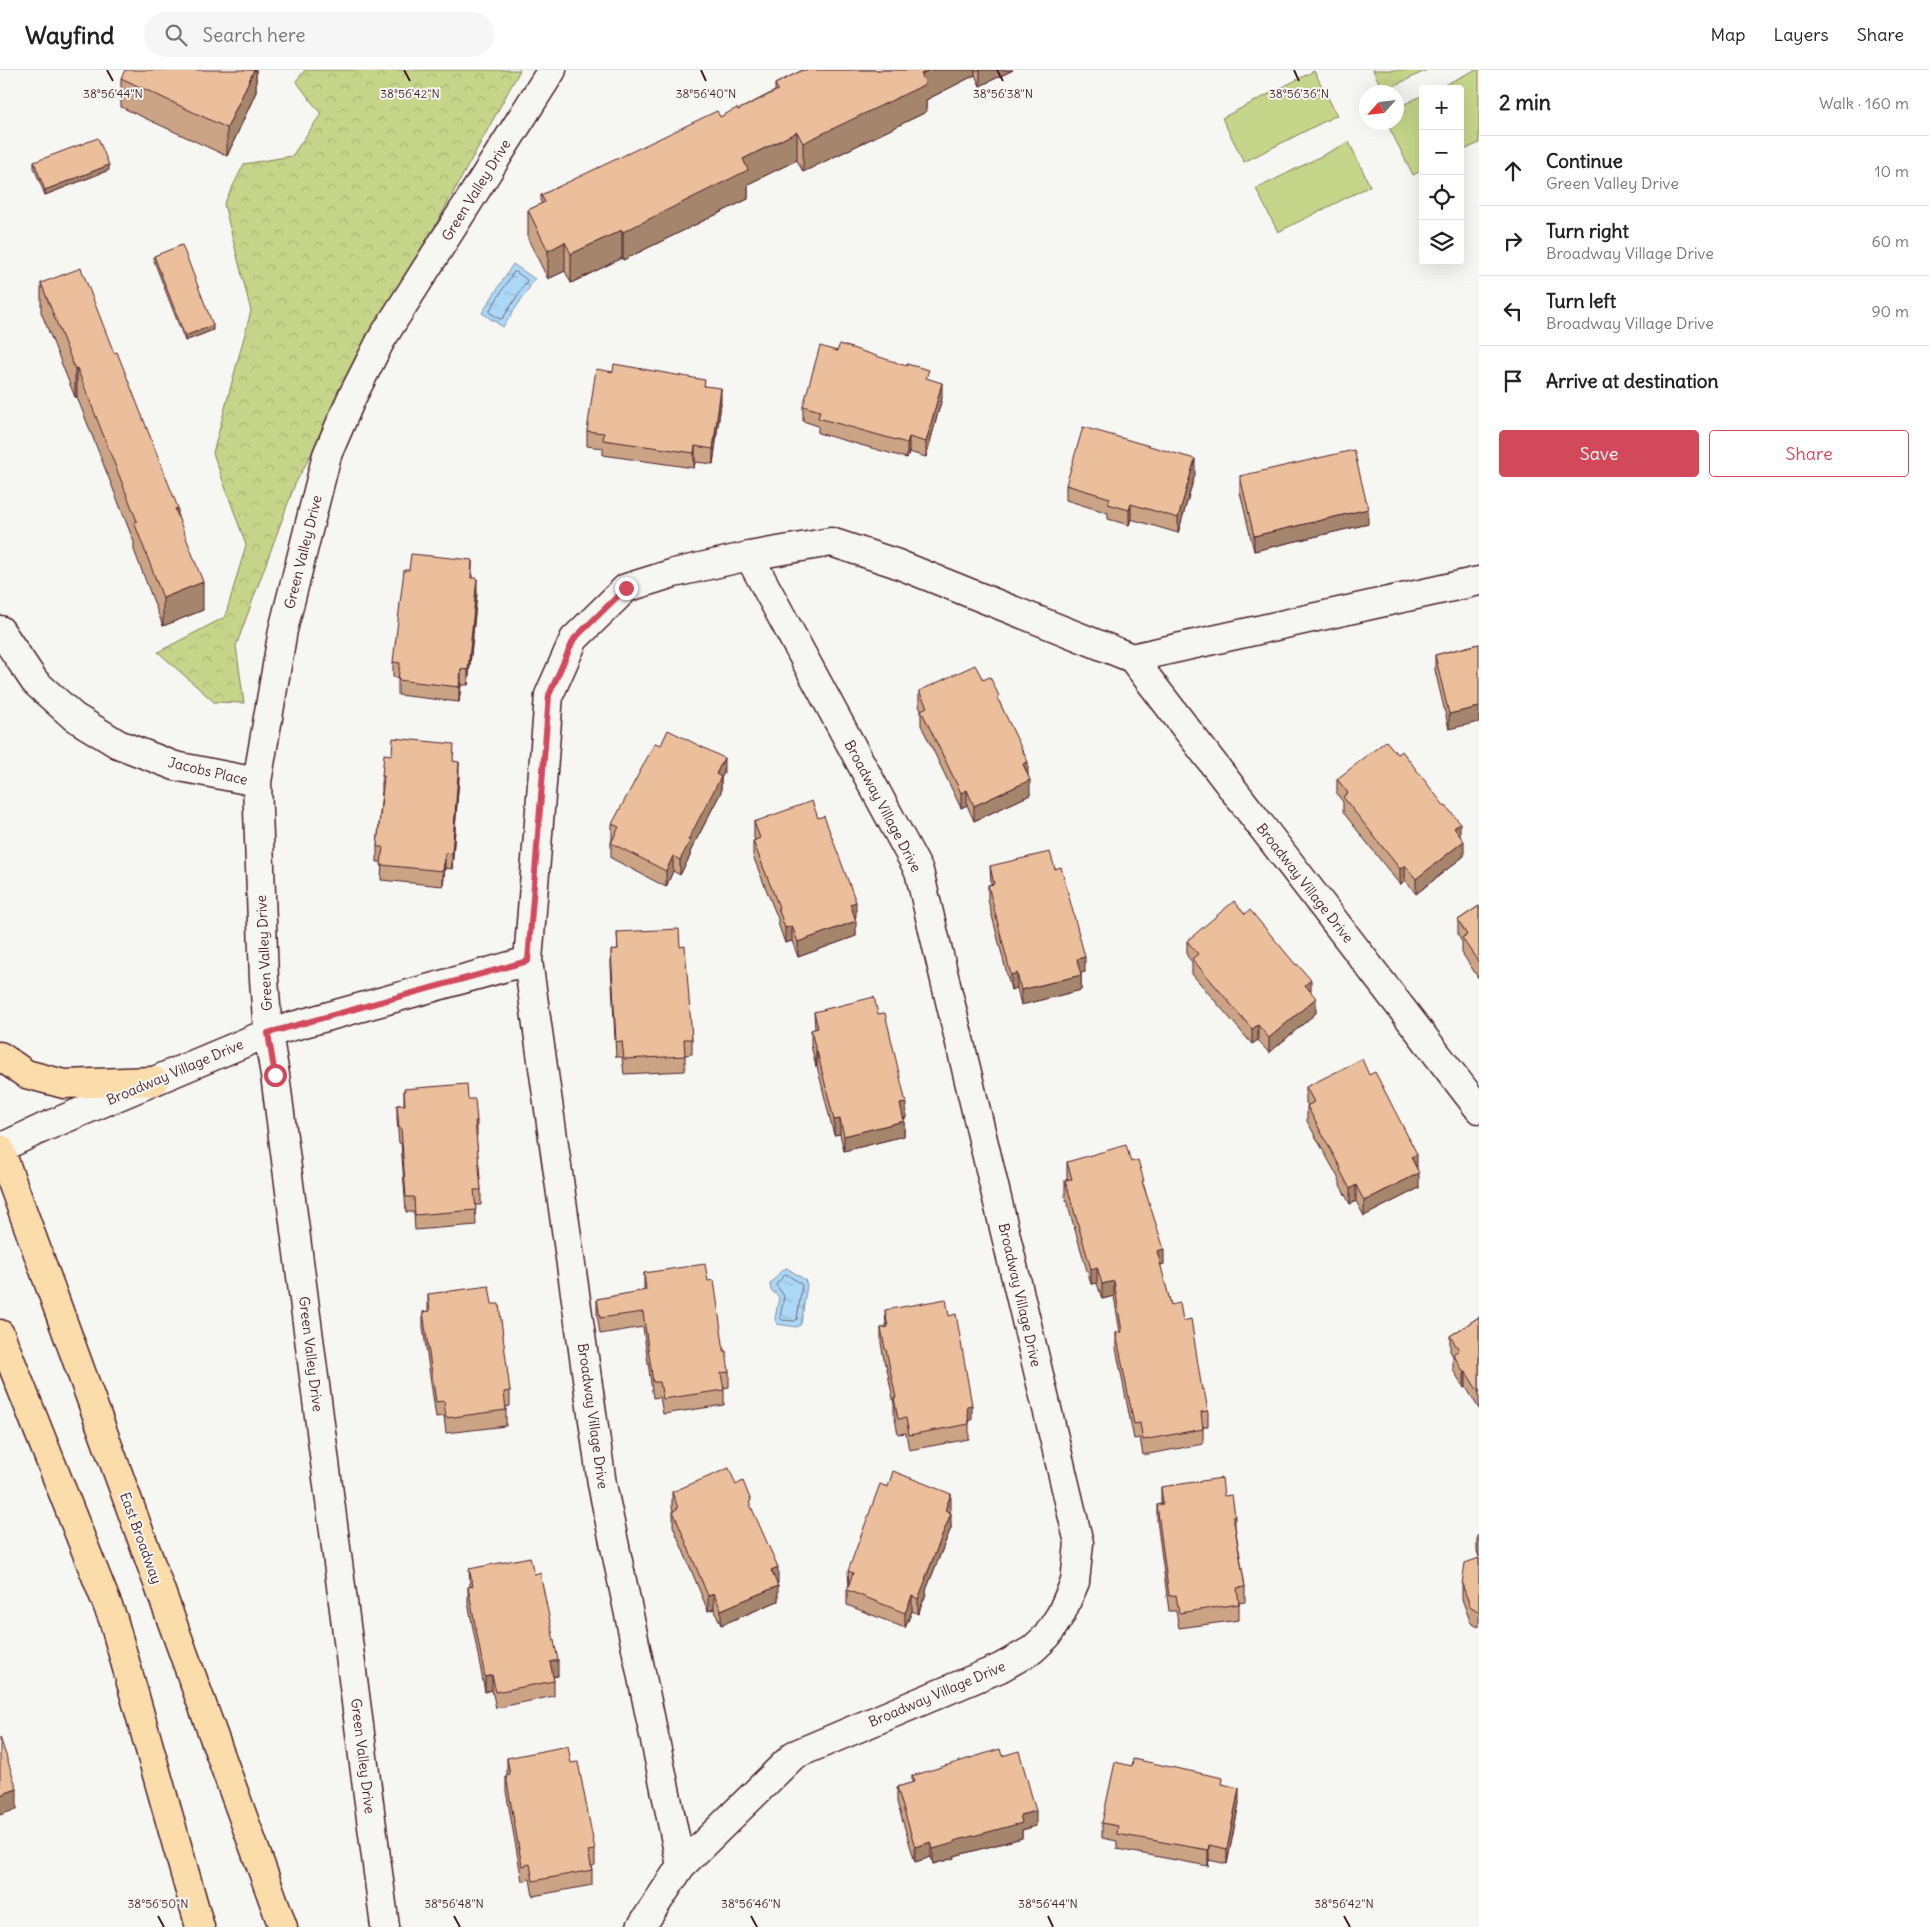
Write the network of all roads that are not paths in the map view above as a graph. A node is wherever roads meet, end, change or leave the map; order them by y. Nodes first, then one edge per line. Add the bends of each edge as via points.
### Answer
1 (552, 70) edge
2 (749, 556) junction
3 (1479, 581) edge
4 (0, 630) edge
5 (1132, 658) junction
6 (257, 782) junction
7 (528, 961) junction
8 (268, 1033) junction
9 (0, 1056) edge
10 (154, 1081) junction
11 (1479, 1109) edge
12 (0, 1148) edge
13 (0, 1334) edge
14 (681, 1866) junction
15 (200, 1927) edge
16 (283, 1927) edge
17 (386, 1927) edge
18 (641, 1927) edge

1 - 6 street, Green Valley Drive via 381,340 327,455 283,630
2 - 5 street, Broadway Village Drive via 831,542 895,563
2 - 7 street, Broadway Village Drive via 626,588 574,639 549,695
2 - 14 street, Broadway Village Drive via 919,871 1079,1543 1075,1582 1061,1614 1047,1636 1032,1650 1000,1668 794,1755
3 - 5 street
4 - 6 street, Jacobs Place via 34,682 74,717 118,744 175,766
5 - 11 street, Broadway Village Drive
6 - 8 street, Green Valley Drive
7 - 8 street, Broadway Village Drive
7 - 14 street, Broadway Village Drive via 602,1484
8 - 10 street, Broadway Village Drive
8 - 17 street, Green Valley Drive
9 - 10 main road via 26,1074 64,1084
10 - 12 street, Broadway Village Drive
12 - 16 main road, East Broadway
13 - 15 main road via 113,1619
14 - 18 street, Broadway Village Drive

